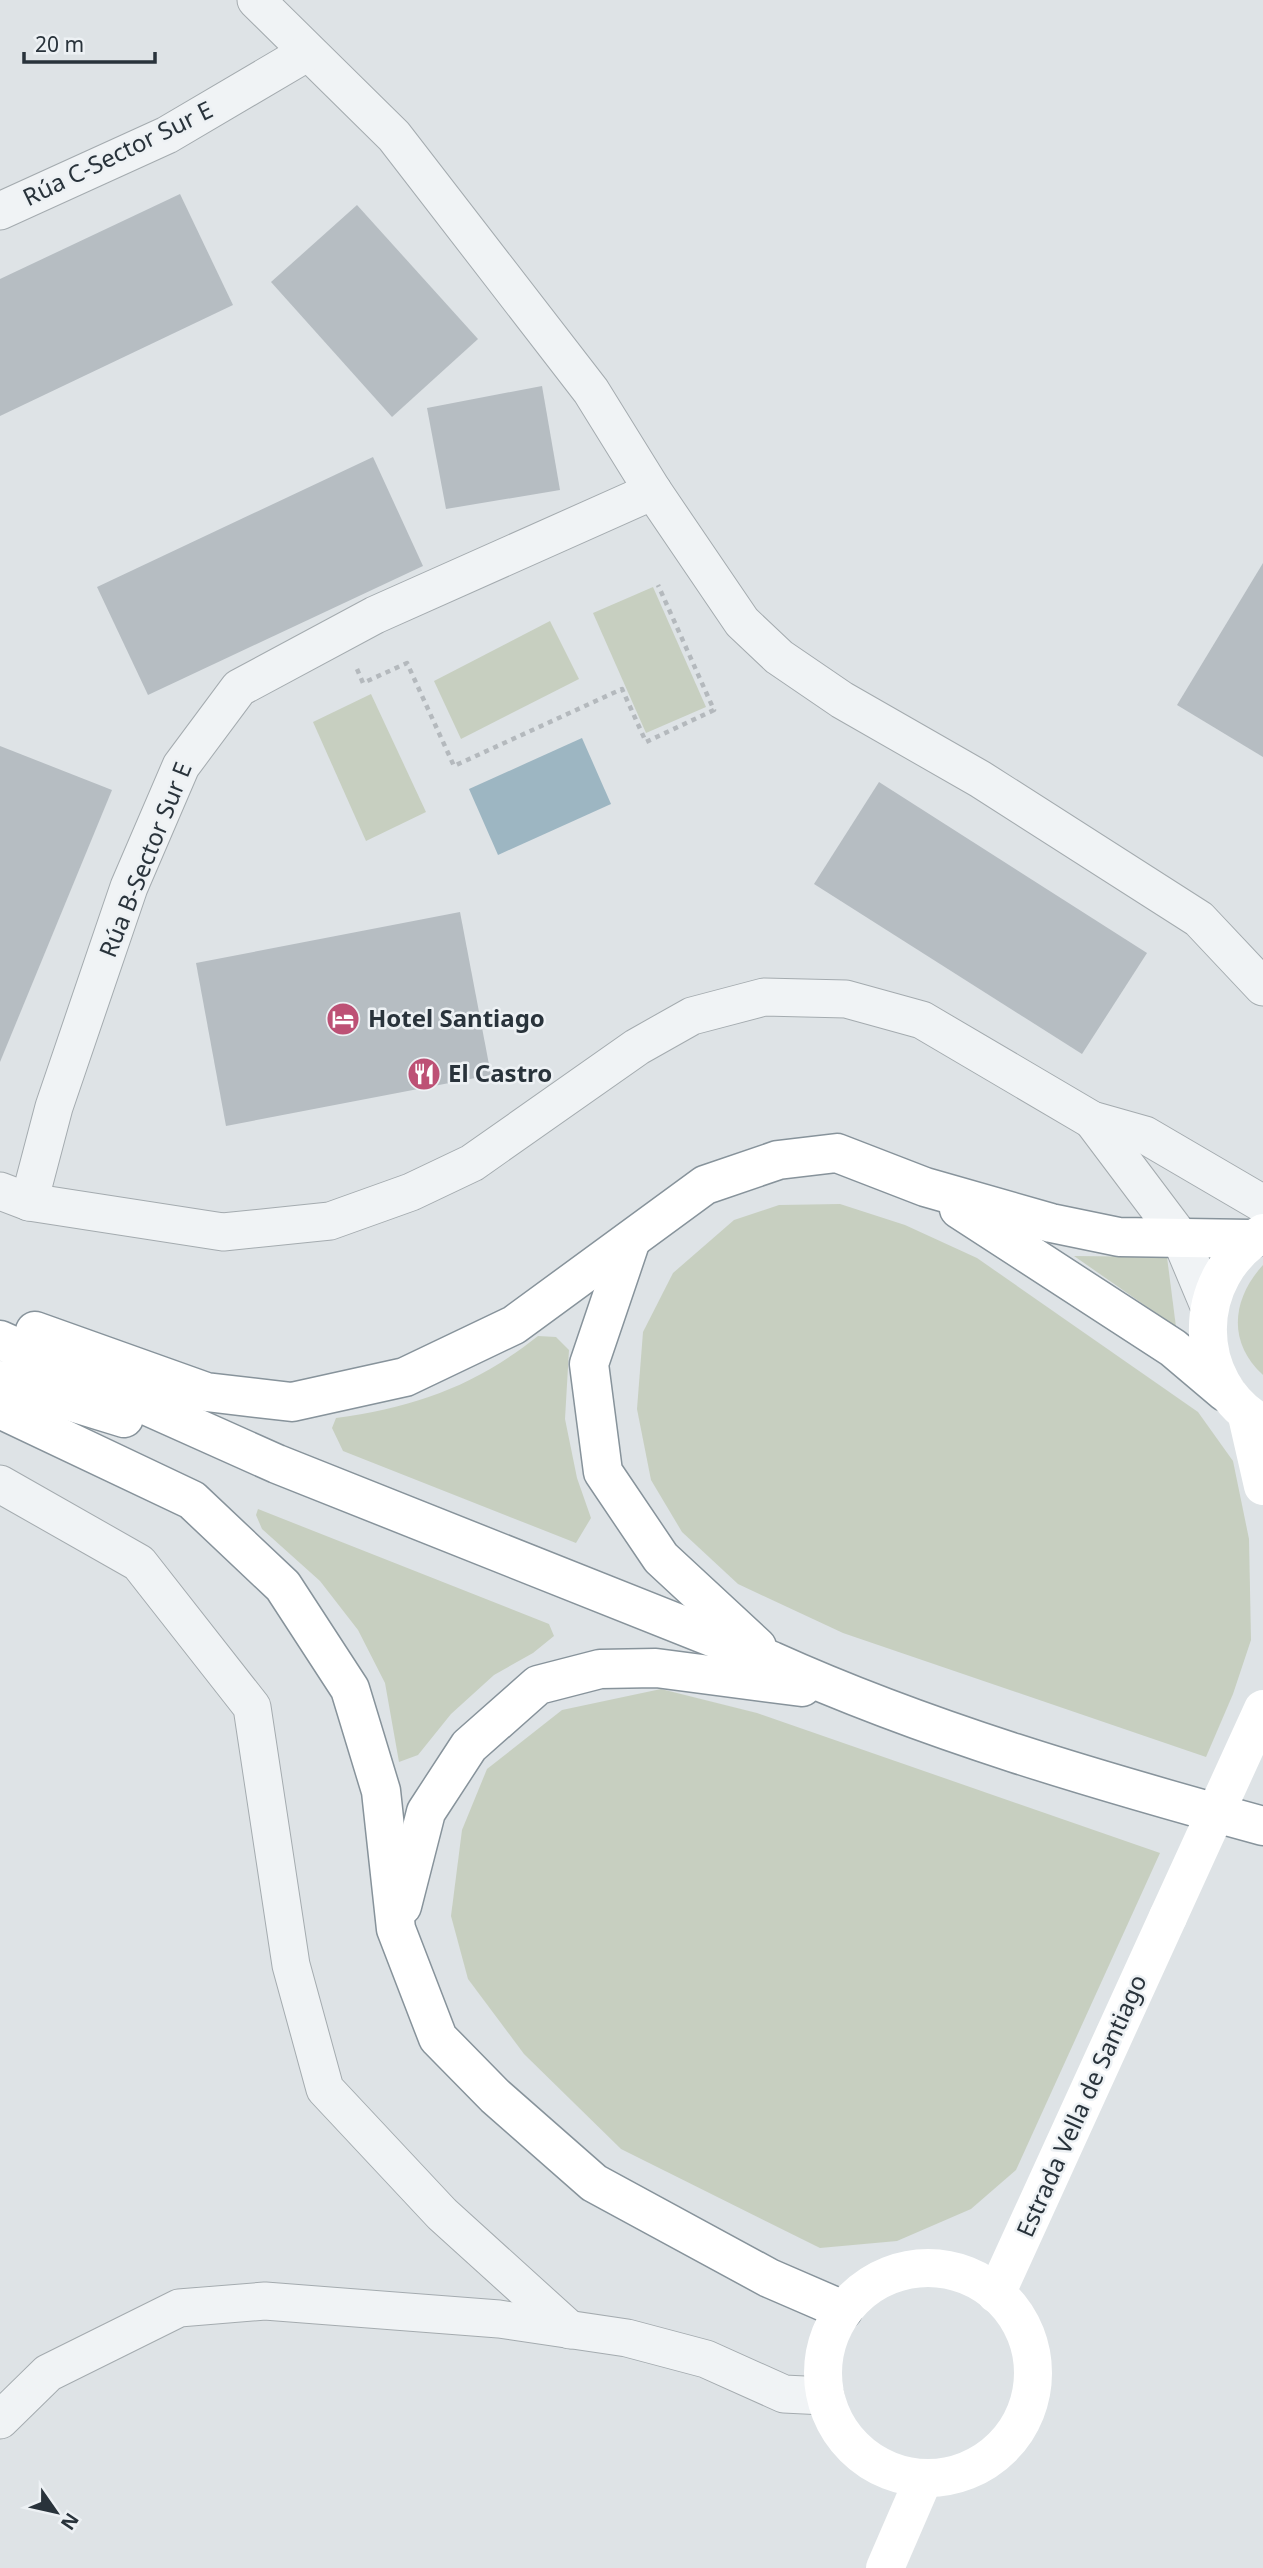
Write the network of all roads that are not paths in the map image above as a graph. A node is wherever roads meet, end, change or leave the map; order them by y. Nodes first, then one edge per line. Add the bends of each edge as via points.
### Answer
1 (256, 0) edge
2 (308, 52) junction
3 (0, 211) edge
4 (653, 491) junction
5 (1263, 987) edge
6 (1092, 1119) junction
7 (925, 1187) junction
8 (15, 1197) edge
9 (1259, 1225) edge
10 (1180, 1237) junction
11 (631, 1240) junction
12 (1209, 1306) junction
13 (0, 1320) edge
14 (0, 1340) edge
15 (0, 1380) edge
16 (0, 1409) edge
17 (1245, 1411) edge
18 (277, 1464) junction
19 (0, 1484) edge
20 (1263, 1486) edge
21 (772, 1661) junction
22 (841, 1692) junction
23 (1263, 1709) edge
24 (1263, 1826) edge
25 (396, 1928) junction
26 (996, 2294) junction
27 (843, 2310) junction
28 (570, 2330) junction
29 (825, 2396) junction
30 (0, 2420) edge
31 (924, 2478) junction
32 (885, 2568) edge

1 - 2 street
2 - 3 street, Rúa C-Sector Sur E via 167,135
2 - 4 street via 394,136 591,391
4 - 5 street via 742,622 779,657 1199,919
4 - 8 street, Rúa B-Sector Sur E via 341,634 239,688 181,766 129,887 54,1107
6 - 8 street, Rúa B-Sector Sur E via 922,1020 846,999 764,997 692,1016 637,1047 472,1163 411,1192 330,1221 223,1232
6 - 9 street, Rúa B-Sector Sur E via 1144,1135 1245,1191
6 - 10 street, Rúa B-Sector Sur E
7 - 10 main road via 1119,1237
7 - 11 main road via 837,1153 778,1160 705,1185
7 - 17 main road via 1173,1348
9 - 10 main road
9 - 12 main road via 1218,1280
10 - 12 street, Rúa B-Sector Sur E
11 - 13 main road via 502,1331 405,1377 292,1402 206,1392
11 - 21 main road via 589,1364 603,1472 661,1558
12 - 17 main road via 1206,1336 1212,1365
14 - 18 main road
15 - 18 main road
16 - 25 main road via 192,1500 284,1586 350,1689 381,1790
17 - 20 main road
18 - 21 main road
19 - 28 street via 139,1563 253,1707 291,1965 325,2089 442,2214
21 - 22 main road
22 - 24 main road via 1127,1788
22 - 25 main road via 656,1668 600,1669 538,1685 469,1746 426,1812
23 - 26 main road, Estrada Vella de Santiago, bridge
25 - 27 main road via 438,2038 495,2096 594,2183 769,2278
26 - 27 main road via 959,2272 927,2267 895,2273 866,2288
26 - 31 main road via 1013,2309 1028,2337 1034,2367 1031,2398 1019,2426 1000,2450 975,2468 946,2478
27 - 29 main road via 829,2337 822,2366
28 - 29 street via 706,2359 784,2394
28 - 30 street via 499,2319 265,2301 179,2308 48,2373
29 - 31 main road via 837,2427 859,2454 885,2470
31 - 32 main road

